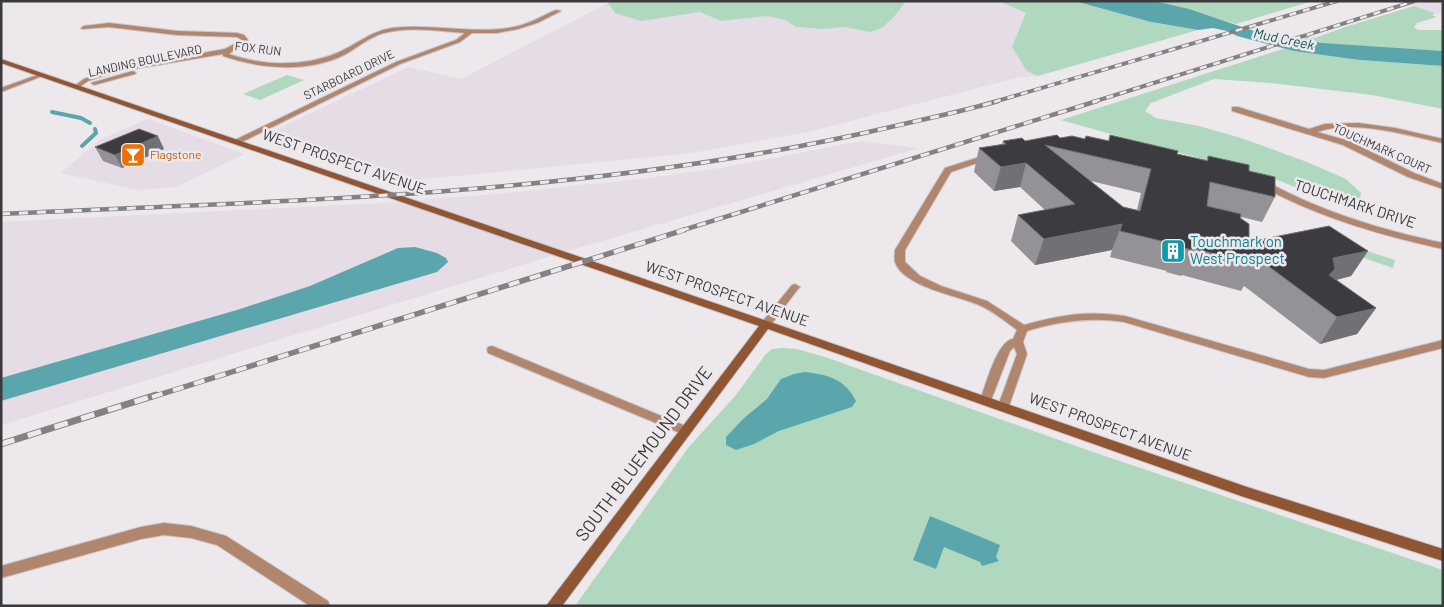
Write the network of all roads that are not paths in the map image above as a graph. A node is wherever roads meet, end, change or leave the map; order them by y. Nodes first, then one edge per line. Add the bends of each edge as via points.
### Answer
1 (558, 11) dead end
2 (84, 28) dead end
3 (471, 31) junction
4 (226, 53) junction
5 (1, 61) edge
6 (42, 75) junction
7 (76, 87) junction
8 (1, 90) edge
9 (1235, 109) dead end
10 (1312, 131) junction
11 (1443, 141) edge
12 (238, 142) junction
13 (998, 153) edge
14 (1256, 181) edge
15 (1443, 187) edge
16 (1443, 246) edge
17 (795, 287) dead end
18 (766, 324) junction
19 (1023, 329) junction
20 (1017, 342) junction
21 (1443, 344) edge
22 (492, 350) dead end
23 (986, 400) junction
24 (1004, 406) junction
25 (684, 430) junction
26 (1443, 555) edge
27 (1, 572) edge
28 (323, 606) edge
29 (552, 606) edge

1 - 3 street, FOX RUN via 511,29
2 - 4 street, FOX RUN via 109,25 245,38
3 - 4 street, FOX RUN via 388,30 334,56 301,63 250,62
3 - 12 street, STARBOARD DRIVE via 458,41 398,63
4 - 7 street, LANDING BOULEVARD
5 - 6 main road, WEST PROSPECT AVENUE
6 - 7 main road, WEST PROSPECT AVENUE
6 - 8 street
7 - 12 main road, WEST PROSPECT AVENUE
9 - 10 street, TOUCHMARK COURT
10 - 11 street, TOUCHMARK COURT via 1324,126 1348,125
10 - 15 street, TOUCHMARK COURT
12 - 18 main road, WEST PROSPECT AVENUE
13 - 19 street via 948,170 899,254 900,262 913,277 924,283 986,305
14 - 16 street, TOUCHMARK DRIVE via 1312,208
17 - 18 street
18 - 23 main road, WEST PROSPECT AVENUE
18 - 25 main road, SOUTH BLUEMOUND DRIVE
19 - 20 street
19 - 21 street via 1079,315 1101,315 1125,319 1309,373 1324,374
20 - 23 street via 1006,349
20 - 24 street via 1022,354
22 - 25 street
23 - 24 main road, WEST PROSPECT AVENUE
24 - 26 main road, WEST PROSPECT AVENUE via 1296,510
25 - 29 main road, SOUTH BLUEMOUND DRIVE
27 - 28 street via 141,532 164,529 221,540

